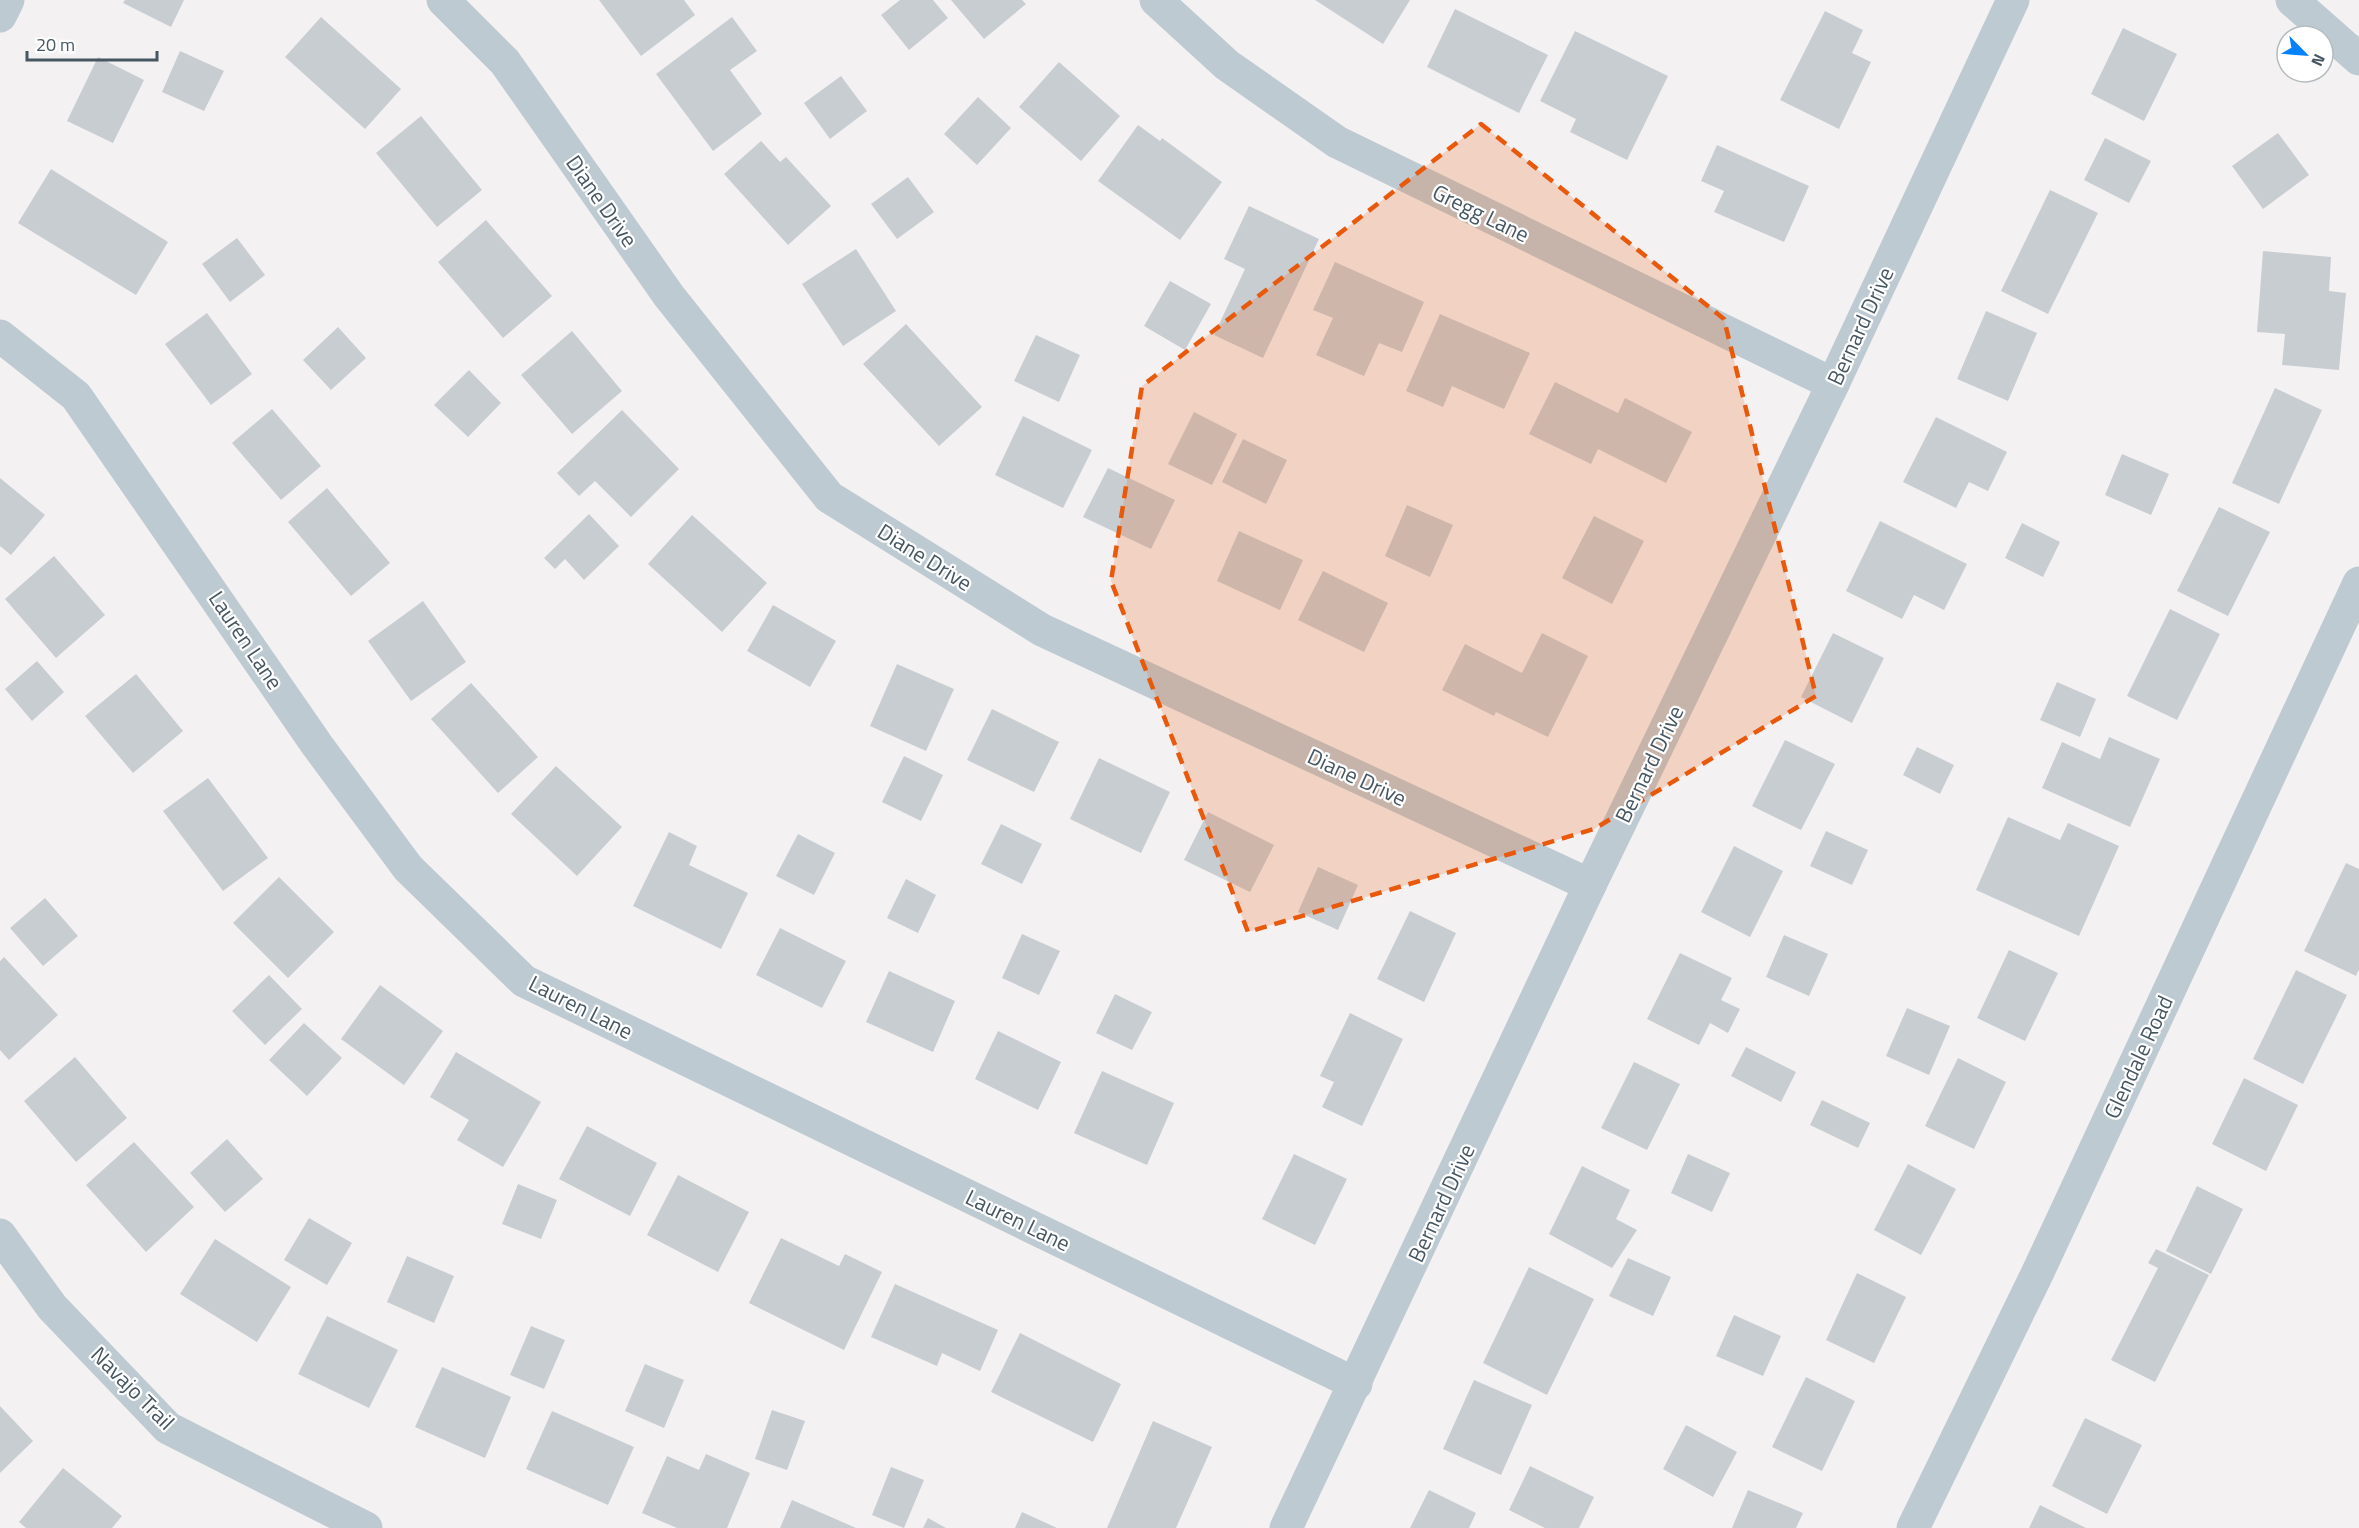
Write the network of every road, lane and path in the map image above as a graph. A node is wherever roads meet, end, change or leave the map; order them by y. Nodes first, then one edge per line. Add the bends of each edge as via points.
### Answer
1 (8, 0) edge
2 (443, 0) edge
3 (1156, 0) edge
4 (2013, 0) edge
5 (2292, 0) edge
6 (0, 16) edge
7 (2359, 59) edge
8 (0, 336) edge
9 (1833, 384) junction
10 (2359, 583) edge
11 (1590, 885) junction
12 (0, 1235) edge
13 (1356, 1384) junction
14 (366, 1528) edge
15 (1286, 1528) edge
16 (1913, 1528) edge

1 - 6 street
2 - 11 street, Diane Drive via 505,62 669,296 829,498 1042,630
3 - 9 street, Gregg Lane via 1227,65 1337,142
4 - 9 street, Bernard Drive
5 - 7 street
8 - 13 street, Lauren Lane via 76,396 317,745 408,868 524,981
9 - 11 street, Bernard Drive
10 - 16 street, Glendale Road via 2037,1274
11 - 13 street, Bernard Drive
12 - 14 street, Navajo Trail via 52,1307 168,1428
13 - 15 street, Bernard Drive

